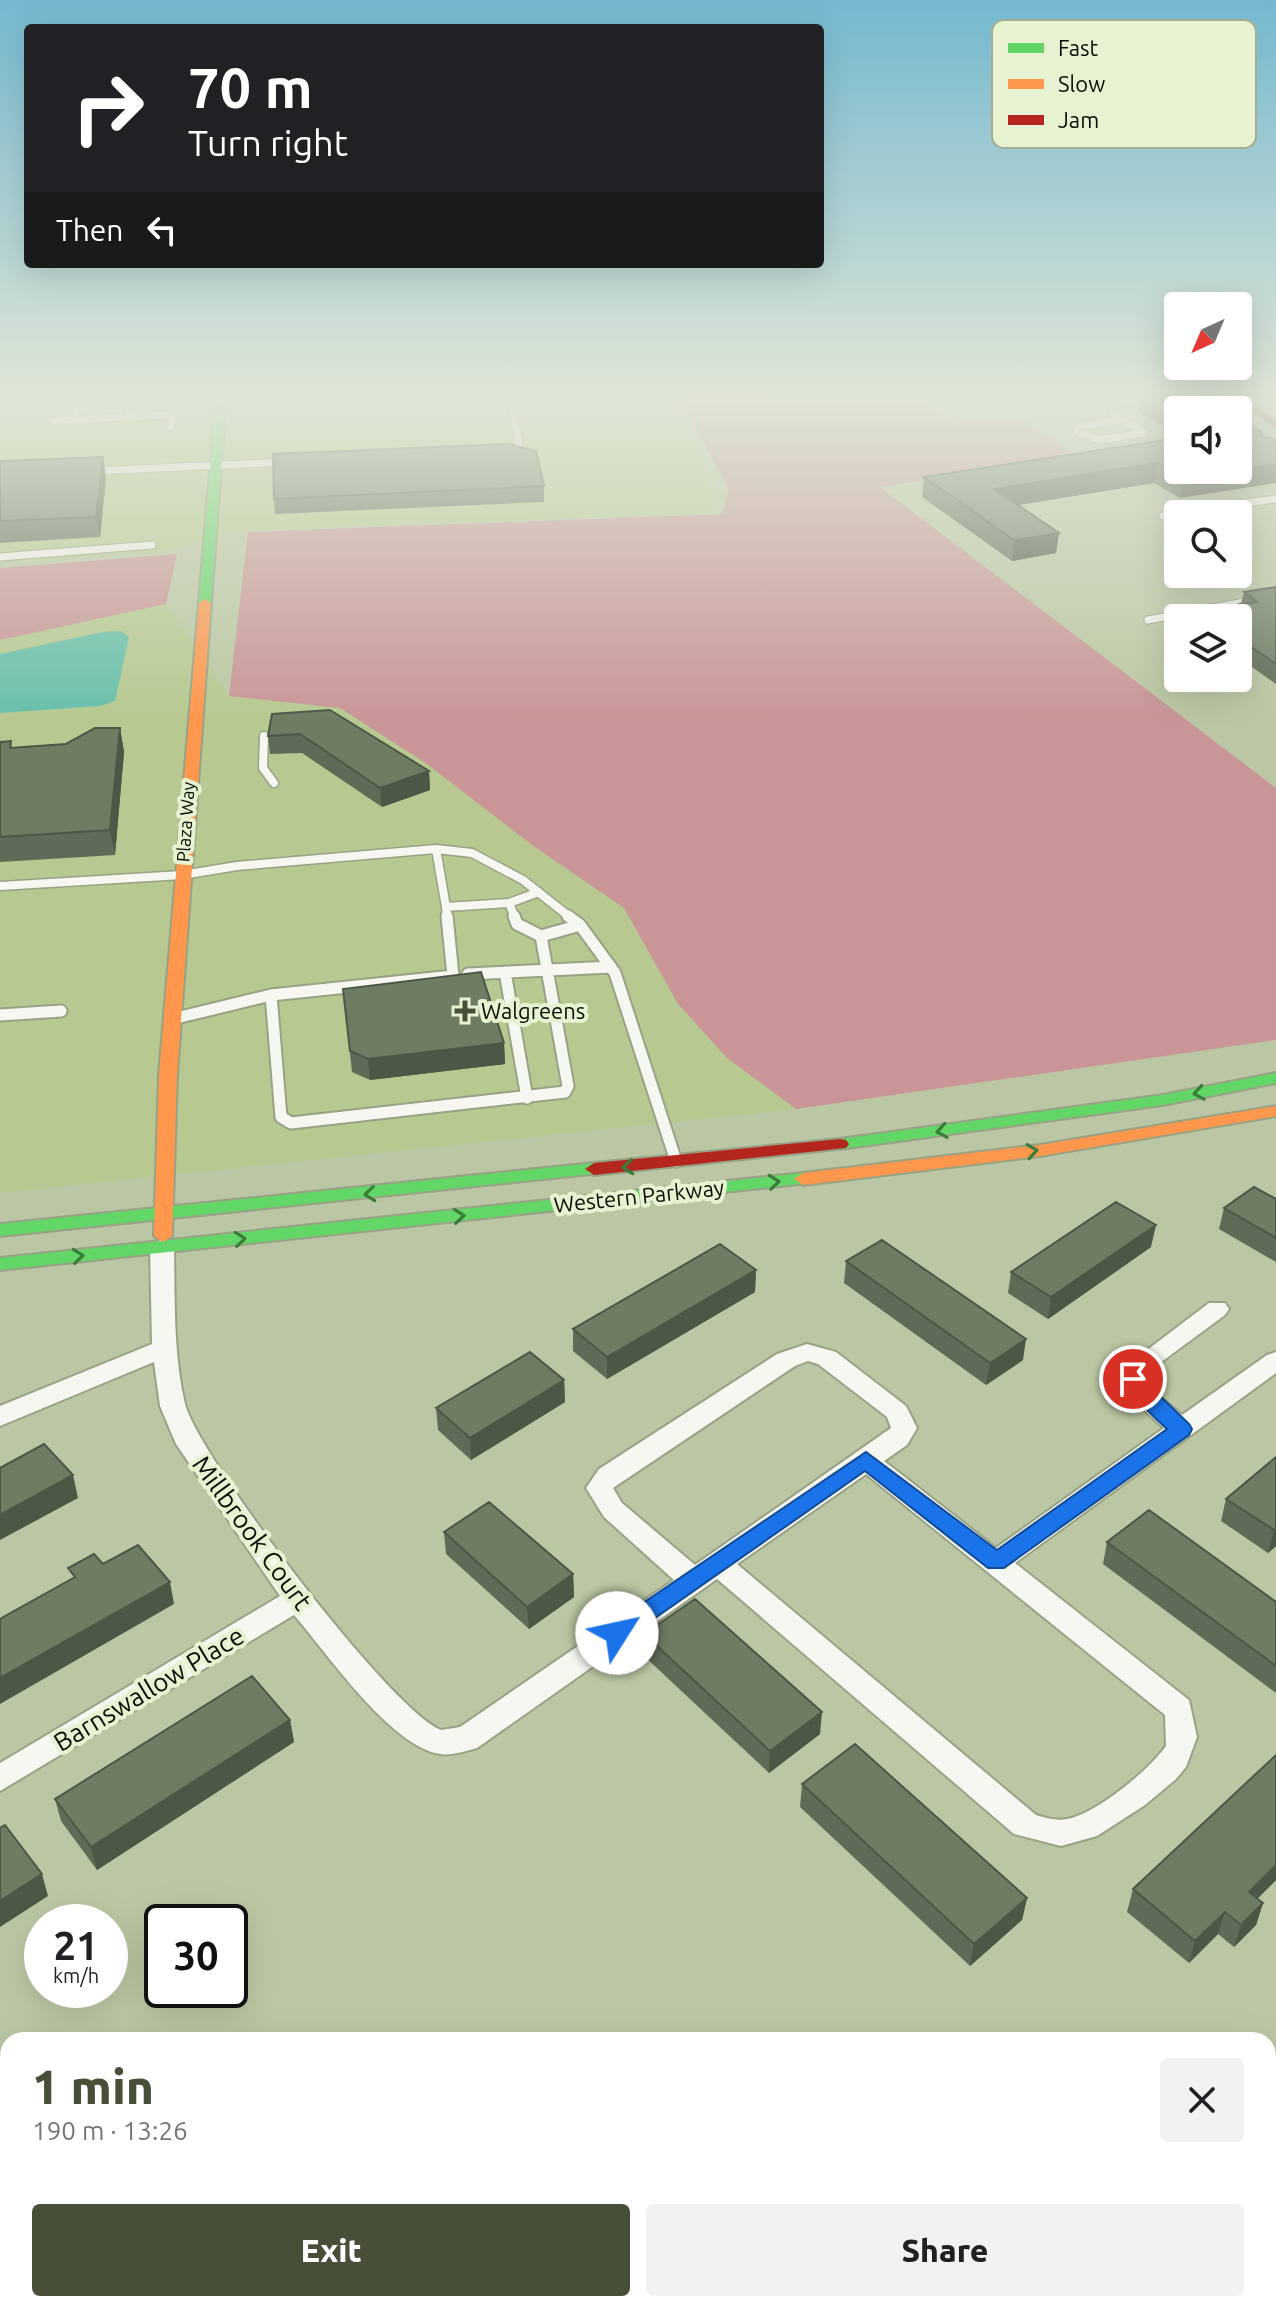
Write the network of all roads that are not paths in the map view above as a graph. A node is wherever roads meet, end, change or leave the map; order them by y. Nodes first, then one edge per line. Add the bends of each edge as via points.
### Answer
1 (212, 506) edge
2 (152, 545) dead end
3 (0, 557) edge
4 (1276, 596) edge
5 (1148, 620) dead end
6 (264, 736) dead end
7 (274, 783) dead end
8 (436, 849) junction
9 (182, 875) junction
10 (0, 886) edge
11 (539, 892) junction
12 (509, 903) junction
13 (446, 907) junction
14 (580, 925) junction
15 (541, 936) junction
16 (611, 967) junction
17 (547, 971) junction
18 (505, 972) junction
19 (453, 976) junction
20 (271, 995) junction
21 (61, 1011) dead end
22 (0, 1015) edge
23 (172, 1019) junction
24 (1276, 1078) edge
25 (527, 1098) junction
26 (1276, 1111) edge
27 (676, 1161) junction
28 (164, 1215) junction
29 (0, 1230) edge
30 (162, 1247) junction
31 (0, 1264) edge
32 (1217, 1309) dead end
33 (164, 1349) junction
34 (1276, 1361) edge
35 (0, 1417) edge
36 (1182, 1429) junction
37 (866, 1460) junction
38 (996, 1562) junction
39 (717, 1563) junction
40 (693, 1580) junction
41 (297, 1599) junction
42 (0, 1778) edge

1 - 9 main road, Plaza Way
2 - 3 lane
4 - 5 lane
6 - 7 lane via 263,768
8 - 9 lane
8 - 11 lane via 472,853
8 - 13 lane
9 - 10 lane
9 - 23 main road, Plaza Way
11 - 12 lane
11 - 14 lane
12 - 13 lane
12 - 15 lane via 517,924
13 - 19 lane
14 - 15 lane
14 - 16 lane
15 - 17 lane
16 - 17 lane
16 - 27 lane
17 - 18 lane
17 - 25 lane via 568,1086 562,1093
18 - 19 lane
18 - 25 lane
19 - 20 lane
20 - 23 lane
20 - 25 lane via 284,1121
21 - 22 lane
23 - 28 main road, Plaza Way
24 -> 27 main road, Western Parkway via 900,1138
30 -> 26 main road, Western Parkway via 948,1164
27 -> 28 main road, Western Parkway
28 - 29 main road, Western Parkway
28 - 30 main road, Plaza Way
31 -> 30 main road, Western Parkway
30 - 33 street, Millbrook Court
32 - 36 street via 1138,1366 1133,1379
33 - 35 street
33 - 41 street, Millbrook Court via 173,1406 189,1444
34 - 36 street
36 - 38 street
37 - 38 street
37 - 39 street
37 - 40 street via 898,1438 904,1428 897,1412 827,1358 807,1352 786,1360 608,1476 599,1488 613,1510
38 - 39 street via 1179,1709 1181,1748 1173,1761 1117,1809 1073,1831 1046,1833 1025,1825
39 - 40 street
40 - 41 street, Millbrook Court via 466,1739 441,1742 399,1717
41 - 42 street, Barnswallow Place

